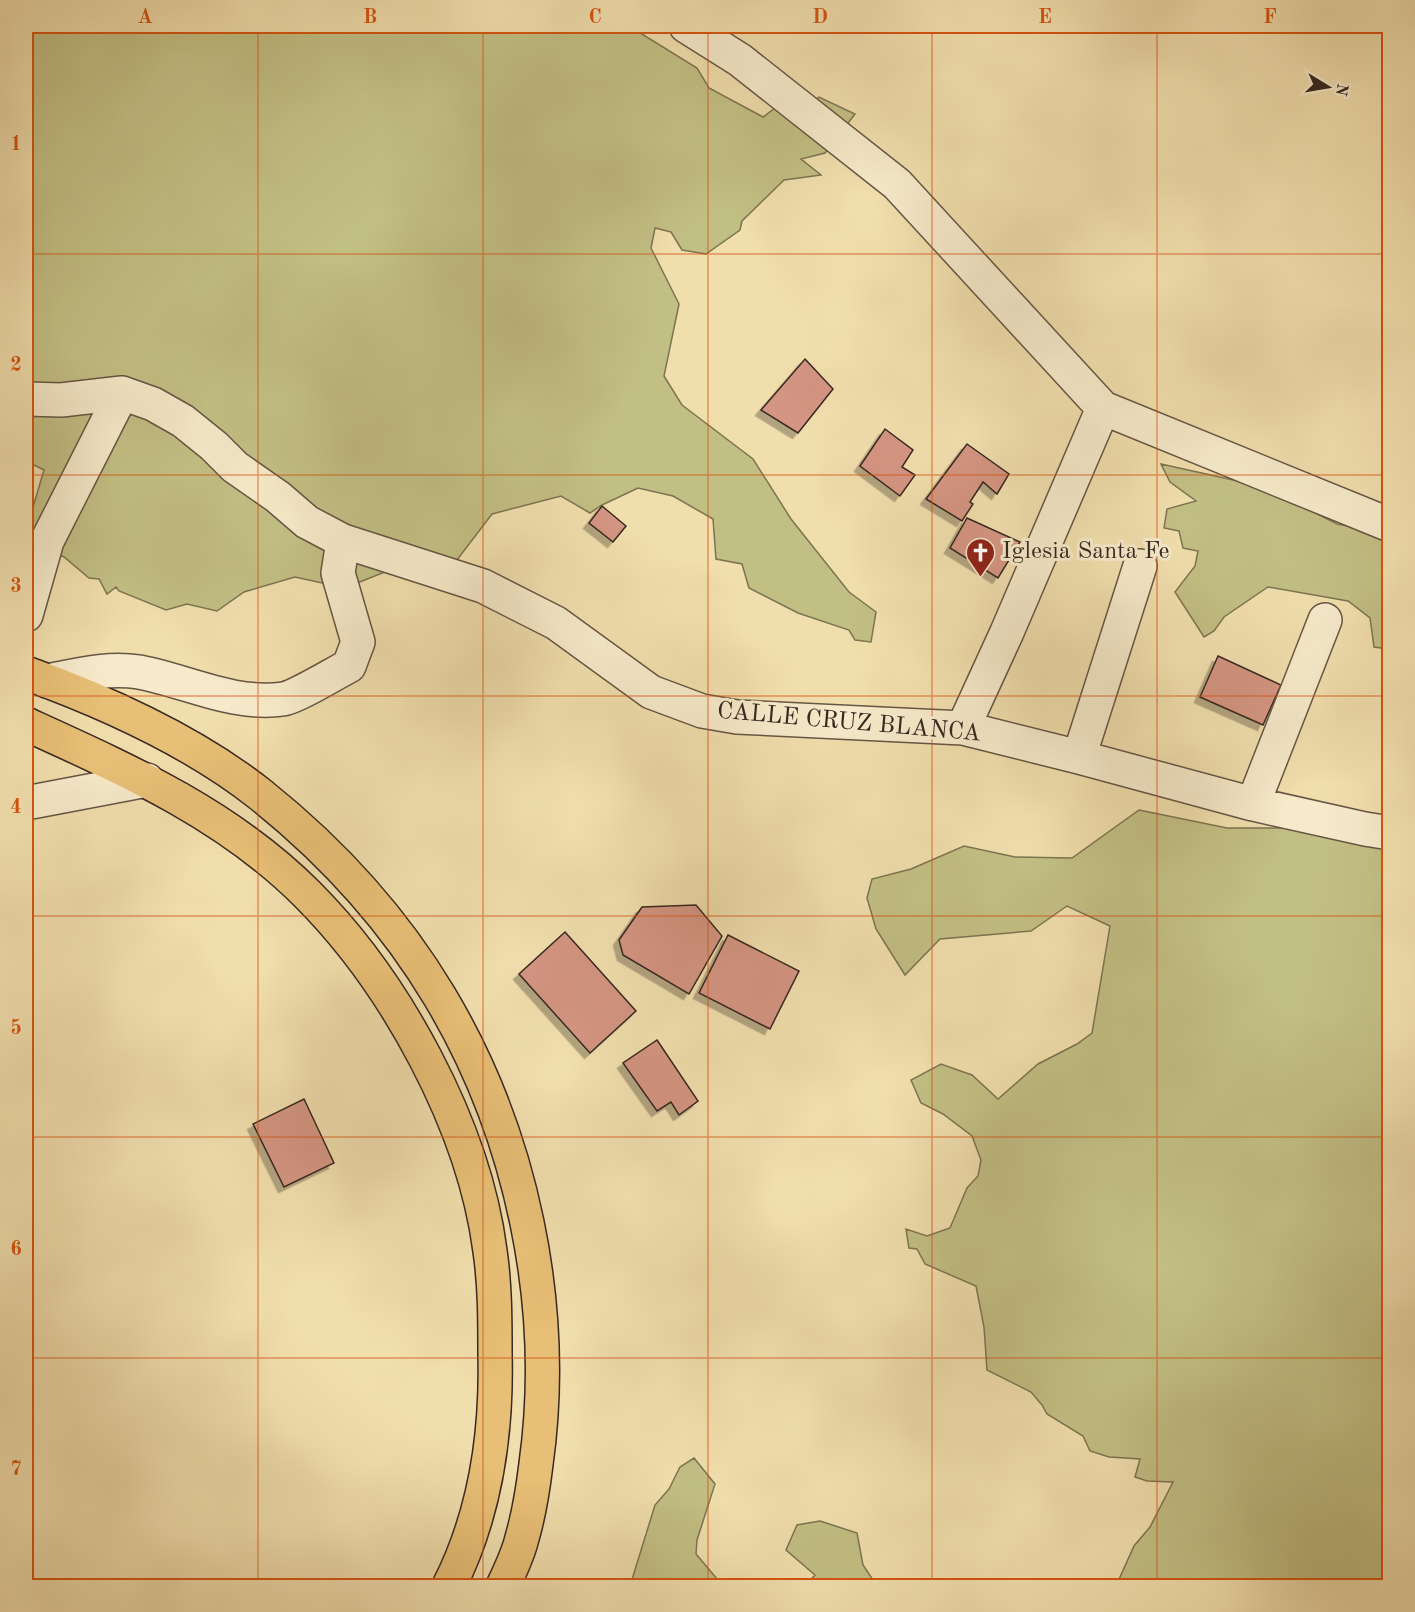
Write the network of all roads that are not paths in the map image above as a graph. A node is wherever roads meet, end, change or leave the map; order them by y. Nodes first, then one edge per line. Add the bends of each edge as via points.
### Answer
1 (686, 26) edge
2 (122, 393) junction
3 (26, 399) edge
4 (1103, 408) junction
5 (1389, 525) edge
6 (343, 541) junction
7 (36, 546) edge
8 (1140, 566) dead end
9 (26, 615) edge
10 (1325, 620) dead end
11 (36, 677) edge
12 (26, 724) edge
13 (963, 728) junction
14 (1079, 757) junction
15 (147, 780) junction
16 (26, 803) edge
17 (1253, 804) junction
18 (1389, 833) edge
19 (449, 1587) edge
20 (503, 1587) edge

1 - 4 street via 740,60 897,184
2 - 3 street, CALLE CRUZ BLANCA via 61,400
2 - 6 street, CALLE CRUZ BLANCA via 183,421 307,522
2 - 7 street
4 - 5 street
4 - 13 street
6 - 11 street via 338,573 358,642 349,666 286,699 238,698 164,678 114,670
6 - 13 street, CALLE CRUZ BLANCA via 483,586 556,624 651,692 702,711 737,717
7 - 9 street
8 - 14 street
10 - 17 street
11 - 20 main road via 171,737 260,794 309,836 356,883 399,937 440,996 470,1052 507,1146 526,1221 541,1318 543,1383 539,1444 522,1539
12 - 15 main road
13 - 14 street, CALLE CRUZ BLANCA
14 - 17 street, CALLE CRUZ BLANCA
15 - 16 street
15 - 19 main road via 185,800 270,861 348,939 424,1054 457,1126 490,1248 495,1370 483,1488
17 - 18 street, CALLE CRUZ BLANCA

